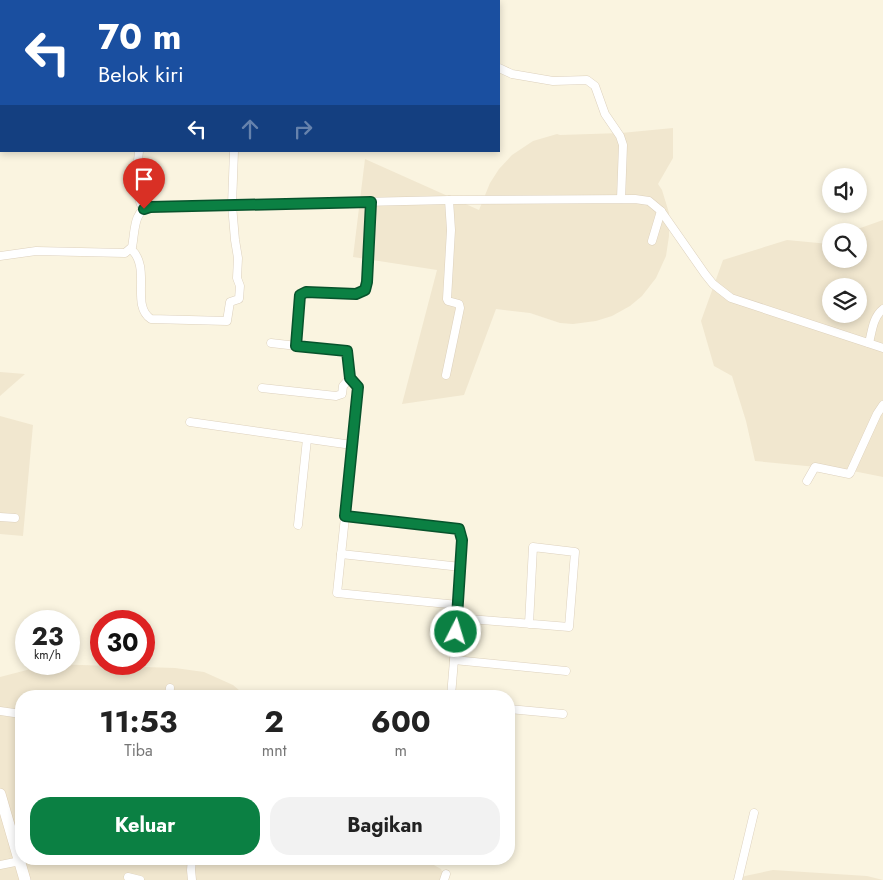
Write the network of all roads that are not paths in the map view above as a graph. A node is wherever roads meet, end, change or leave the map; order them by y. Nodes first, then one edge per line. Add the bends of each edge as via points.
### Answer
1 (500, 68) edge
2 (139, 152) edge
3 (234, 152) edge
4 (621, 199) junction
5 (449, 200) junction
6 (371, 202) junction
7 (232, 205) junction
8 (144, 209) junction
9 (661, 212) junction
10 (652, 241) dead end
11 (131, 249) junction
12 (0, 256) edge
13 (883, 308) edge
14 (271, 343) dead end
15 (869, 344) junction
16 (296, 346) junction
17 (883, 348) edge
18 (446, 375) dead end
19 (350, 378) junction
20 (262, 388) dead end
21 (336, 396) junction
22 (357, 398) junction
23 (883, 405) edge
24 (190, 422) dead end
25 (307, 439) junction
26 (352, 445) junction
27 (807, 481) dead end
28 (345, 516) junction
29 (0, 517) edge
30 (15, 518) dead end
31 (298, 525) dead end
32 (341, 554) junction
33 (461, 567) junction
34 (458, 605) junction
35 (458, 618) junction
36 (529, 624) junction
37 (454, 660) junction
38 (566, 671) dead end
39 (452, 690) edge
40 (515, 709) edge
41 (0, 711) edge
42 (15, 713) edge
43 (563, 714) dead end
44 (0, 794) edge
45 (754, 813) dead end
46 (3, 816) edge
47 (15, 833) edge
48 (15, 862) edge
49 (0, 865) edge
50 (21, 865) edge
51 (191, 865) edge
52 (128, 877) dead end
53 (25, 880) edge
54 (140, 880) edge
55 (192, 880) edge
56 (738, 880) edge

1 - 4 street via 512,74 553,81 587,80 595,86 604,114 623,145
2 - 8 street via 137,191
3 - 7 street
4 - 5 street
4 - 9 street via 649,201
5 - 6 street
5 - 18 street via 451,230 447,299 459,304 460,308
6 - 7 street
6 - 16 street via 365,290 356,294 306,292 300,295
7 - 8 street
7 - 11 street via 240,286 239,299 230,302 226,322 151,319 147,316 142,305 141,266
8 - 11 street via 138,214
9 - 10 street
9 - 15 street via 713,284 731,298
11 - 12 street via 121,253 36,251
13 - 15 street via 874,320
14 - 16 street
15 - 17 street
16 - 19 street via 347,351
19 - 21 street via 343,386 342,394
19 - 22 street via 358,387
20 - 21 street
21 - 22 street
22 - 26 street
23 - 27 street via 850,473 815,467
24 - 25 street
25 - 26 street
25 - 31 street
26 - 28 street
28 - 32 street
28 - 33 street via 459,529
29 - 30 street
32 - 33 street
32 - 34 street via 337,593
33 - 34 street
34 - 35 street
35 - 36 street
35 - 37 street
36 - 36 street via 533,547 575,552 569,627
37 - 38 street
37 - 39 street
40 - 43 street
41 - 42 street
44 - 46 main road
45 - 56 street
46 - 47 main road
48 - 49 street
50 - 53 main road
51 - 55 street
52 - 54 street

